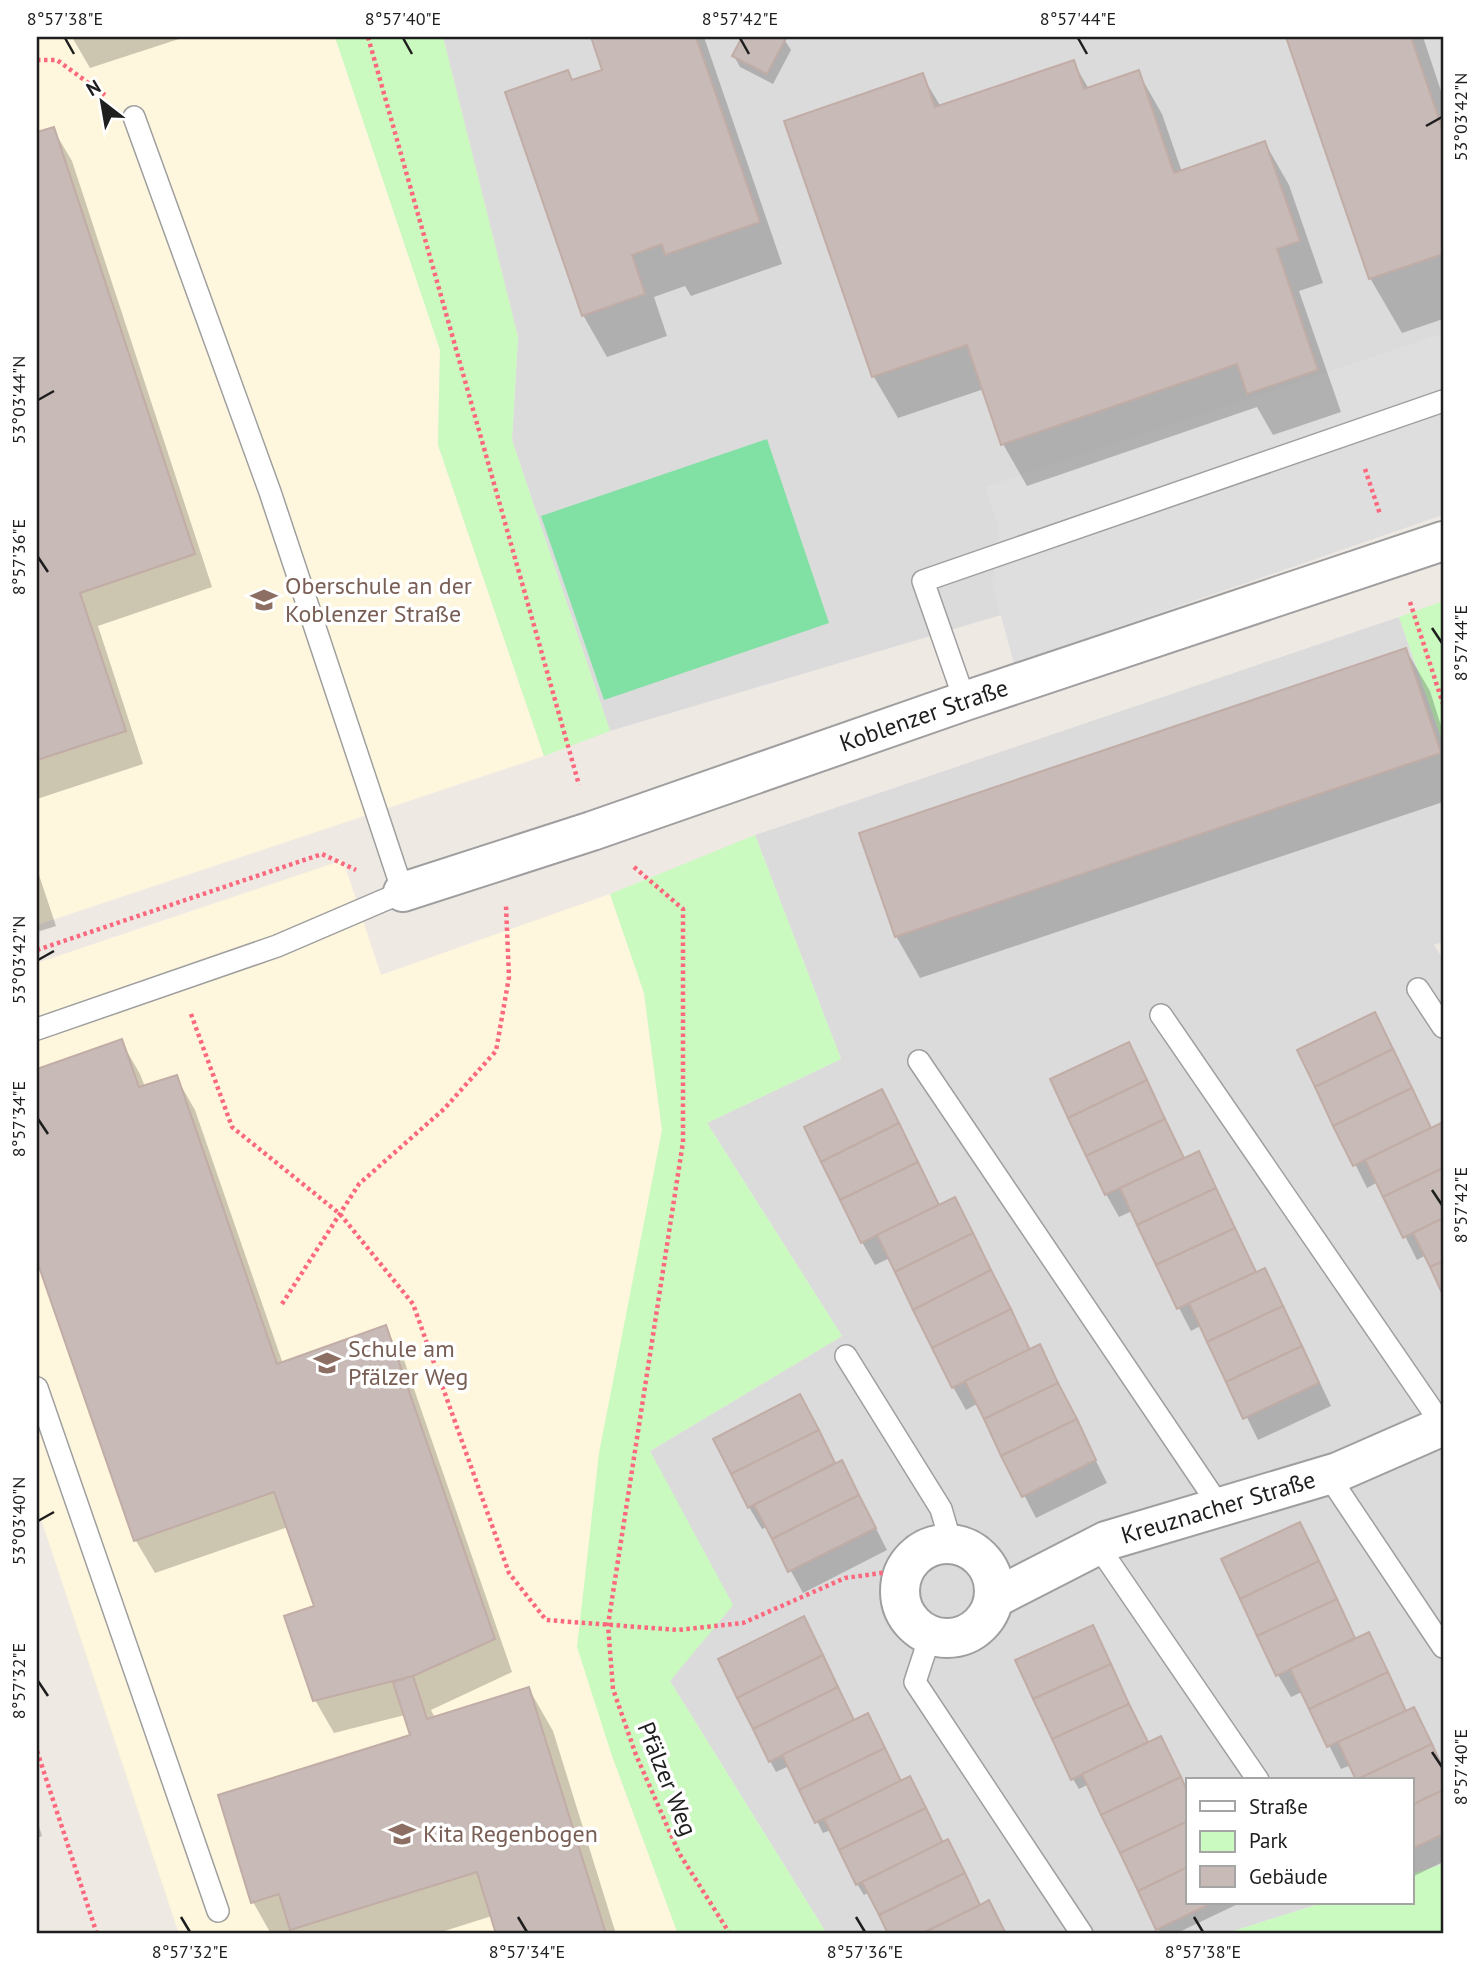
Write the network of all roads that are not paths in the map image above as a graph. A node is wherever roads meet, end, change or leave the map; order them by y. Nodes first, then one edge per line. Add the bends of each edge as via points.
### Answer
1 (134, 117) road end
2 (1443, 401) edge
3 (1443, 541) edge
4 (965, 701) junction
5 (403, 892) junction
6 (1418, 989) dead end
7 (1161, 1015) dead end
8 (1443, 1027) edge
9 (37, 1030) edge
10 (919, 1062) dead end
11 (846, 1356) dead end
12 (37, 1388) edge
13 (1443, 1426) edge
14 (1328, 1475) junction
15 (1220, 1507) junction
16 (951, 1543) junction
17 (1098, 1546) junction
18 (995, 1598) junction
19 (930, 1636) junction
20 (1443, 1647) edge
21 (1257, 1778) edge
22 (218, 1911) dead end
23 (1082, 1934) edge

1 - 5 lane via 270,492
2 - 4 lane via 923,581
3 - 4 street, Koblenzer Straße
4 - 5 street, Koblenzer Straße
5 - 9 lane via 277,946
6 - 8 lane
7 - 13 lane
10 - 15 lane
11 - 16 lane via 941,1509
12 - 22 lane
13 - 14 street, Kreuznacher Straße
14 - 15 street, Kreuznacher Straße
14 - 20 lane
15 - 17 street, Kreuznacher Straße
16 - 18 street via 975,1552 992,1572
16 - 19 street via 923,1549 903,1570 899,1597 909,1621
17 - 18 street, Kreuznacher Straße
17 - 21 lane
18 - 19 street via 983,1623 958,1637
19 - 23 lane via 915,1682

